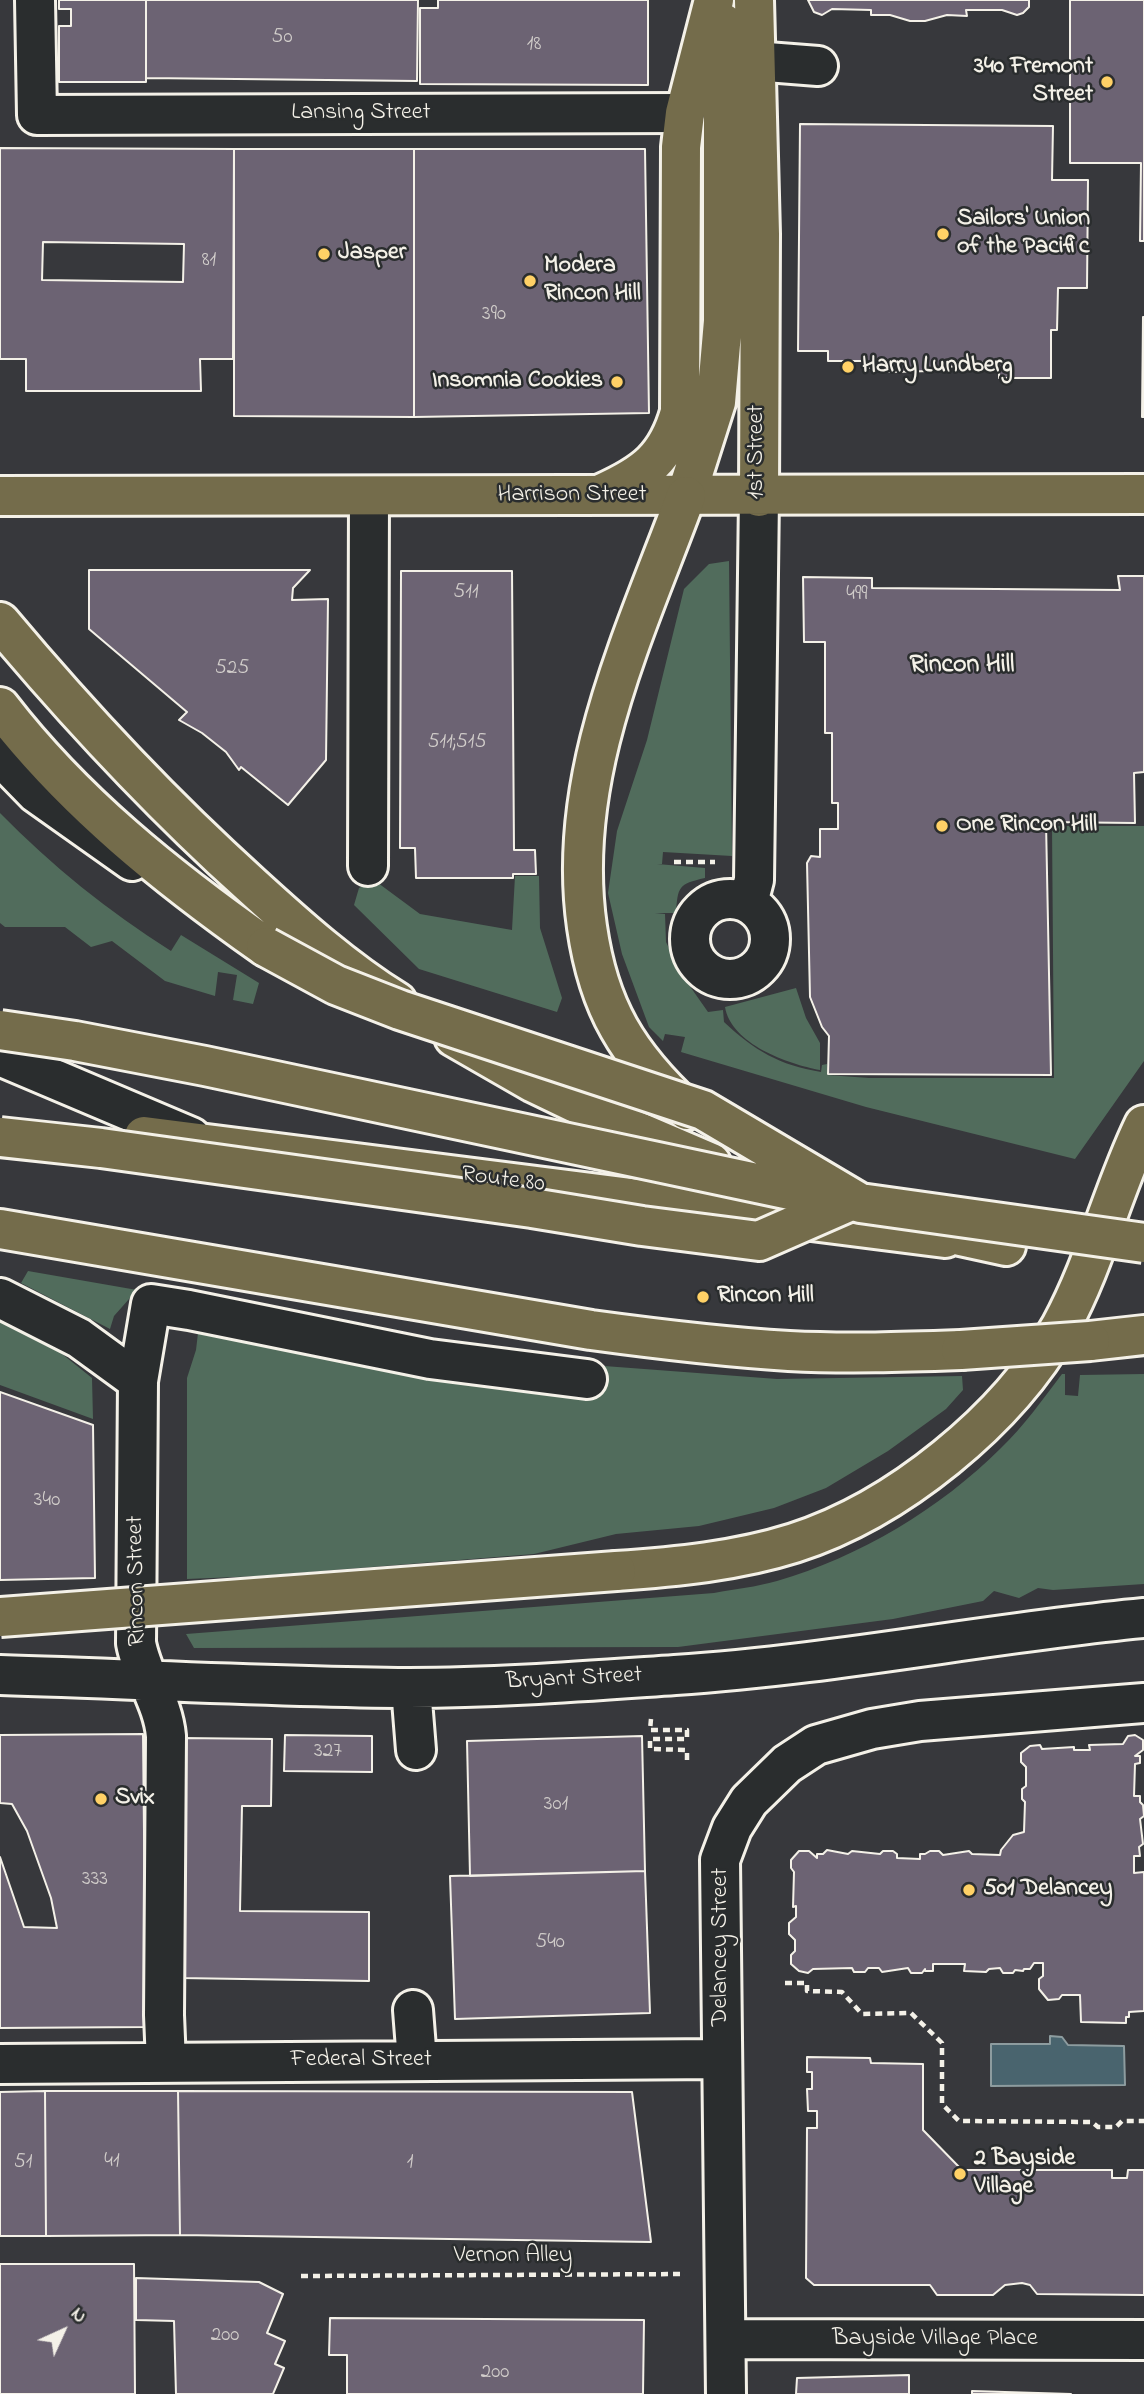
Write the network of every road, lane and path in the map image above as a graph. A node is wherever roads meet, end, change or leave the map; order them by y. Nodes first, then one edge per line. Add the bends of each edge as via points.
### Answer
1 (35, 0) edge
2 (714, 0) edge
3 (724, 0) edge
4 (754, 0) edge
5 (754, 61) junction
6 (818, 66) dead end
7 (685, 113) junction
8 (1144, 494) edge
9 (0, 496) edge
10 (369, 496) junction
11 (686, 496) junction
12 (595, 497) junction
13 (759, 497) junction
14 (0, 622) edge
15 (0, 707) edge
16 (0, 756) edge
17 (674, 862) dead end
18 (719, 862) dead end
19 (368, 866) dead end
20 (748, 903) dead end
21 (266, 947) junction
22 (0, 1030) edge
23 (0, 1056) edge
24 (0, 1120) edge
25 (1144, 1125) edge
26 (0, 1137) edge
27 (204, 1143) junction
28 (854, 1203) junction
29 (0, 1229) edge
30 (1144, 1244) edge
31 (1006, 1246) junction
32 (1144, 1270) edge
33 (0, 1298) edge
34 (1144, 1335) edge
35 (587, 1379) dead end
36 (138, 1381) junction
37 (0, 1617) edge
38 (1144, 1618) edge
39 (0, 1675) edge
40 (149, 1682) junction
41 (411, 1688) junction
42 (1144, 1703) edge
43 (651, 1719) dead end
44 (416, 1749) dead end
45 (687, 1765) dead end
46 (785, 1983) dead end
47 (413, 2010) dead end
48 (722, 2059) junction
49 (417, 2061) junction
50 (166, 2063) junction
51 (0, 2064) edge
52 (1144, 2121) edge
53 (726, 2274) junction
54 (301, 2276) dead end
55 (726, 2339) junction
56 (1144, 2340) edge
57 (726, 2394) edge

1 - 7 street, Lansing Street via 37,115
2 - 7 main road
3 - 11 main road via 721,363 716,402
4 - 5 main road, 1st Street
5 - 6 street
5 - 13 main road, 1st Street via 760,234
7 - 12 main road via 680,181 680,412 668,445 657,458 626,483
8 - 13 main road, Harrison Street
9 - 10 main road, Harrison Street
10 - 12 main road, Harrison Street
10 - 19 street
11 - 12 main road, Harrison Street
11 - 13 main road, Harrison Street
11 - 31 main road via 617,682 592,774 585,824 584,908 601,989 619,1028 659,1083 722,1135 801,1176 903,1215
13 - 20 street, 1st Street via 754,880
14 - 31 main road via 166,807 213,851 321,947 461,1042 534,1083 696,1158 852,1209
15 - 21 main road via 46,761 149,860
16 - 21 street via 62,813
17 - 18 path
21 - 28 main road, bridge via 336,985 400,1010 703,1110
22 - 28 main road, Route 80, bridge via 205,1066
23 - 27 street
24 - 27 main road, Route 80
25 - 37 main road, bridge via 1084,1282 1035,1364 1006,1400 946,1457 835,1527 795,1543 712,1561
26 - 28 main road, bridge via 759,1241
27 - 31 main road, Route 80
28 - 30 main road, Route 80, bridge
29 - 34 main road, bridge via 666,1340 861,1353
31 - 32 main road
33 - 36 street via 79,1338
35 - 36 street, Rincon Street via 430,1359 151,1304
36 - 40 street, Rincon Street via 136,1643
38 - 41 street, Bryant Street via 677,1675
39 - 40 street, Bryant Street
40 - 41 street, Bryant Street
40 - 50 street, Rincon Street via 161,1706 166,1736
41 - 44 street
42 - 48 street, Delancey Street via 872,1729 816,1745 787,1764 761,1788 732,1828 720,1860
43 - 45 path via 650,1730 687,1730 687,1739 650,1739 650,1749 687,1750
46 - 52 path via 807,1983 807,1992 842,1992 862,2014 911,2013 942,2043 942,2104 959,2121 1093,2122 1098,2127
47 - 49 street
48 - 49 street, Federal Street
48 - 53 street, Delancey Street
49 - 50 street, Federal Street
50 - 51 street, Federal Street
53 - 54 path, Vernon Alley
53 - 55 street, Delancey Street
55 - 56 street, Bayside Village Place
55 - 57 street, Delancey Street

